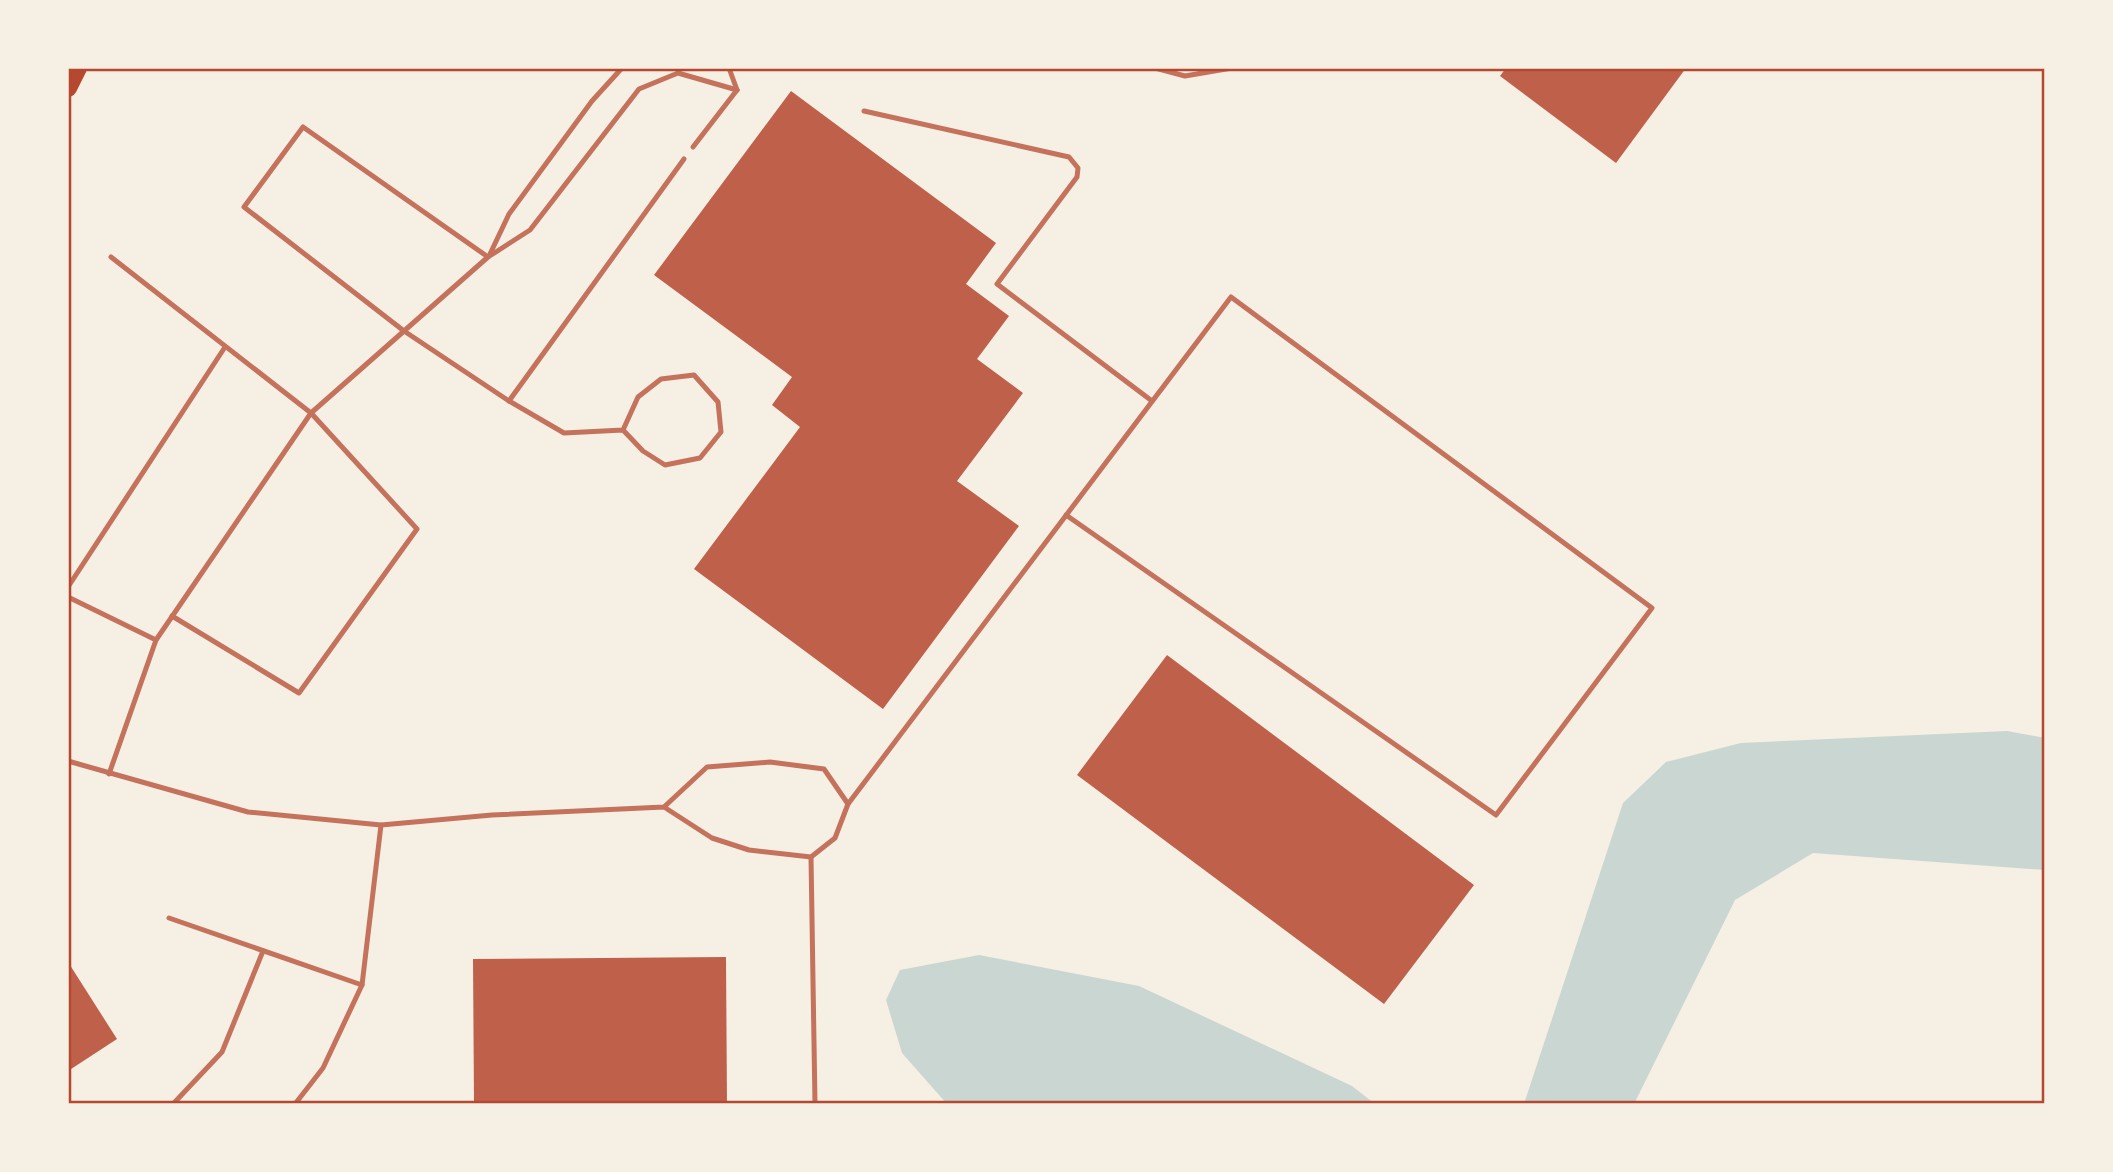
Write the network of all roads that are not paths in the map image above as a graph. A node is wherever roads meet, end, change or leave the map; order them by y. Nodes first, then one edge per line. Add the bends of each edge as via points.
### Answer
1 (78, 68) edge
2 (622, 68) edge
3 (729, 68) edge
4 (1155, 68) edge
5 (1232, 68) edge
6 (68, 88) edge
7 (737, 90) junction
8 (864, 111) dead end
9 (693, 147) dead end
10 (684, 159) dead end
11 (111, 257) dead end
12 (488, 257) junction
13 (404, 331) junction
14 (225, 346) junction
15 (509, 401) junction
16 (1152, 401) junction
17 (311, 413) junction
18 (623, 430) junction
19 (1066, 516) junction
20 (68, 587) edge
21 (68, 597) edge
22 (172, 616) junction
23 (156, 640) junction
24 (68, 761) edge
25 (109, 774) junction
26 (848, 804) junction
27 (664, 807) junction
28 (381, 825) junction
29 (811, 857) junction
30 (169, 918) dead end
31 (263, 951) junction
32 (362, 985) junction
33 (173, 1104) edge
34 (295, 1104) edge
35 (815, 1104) edge

1 - 6 main road
2 - 12 lane via 592,101 509,214
3 - 7 lane
4 - 5 lane via 1185,76
7 - 9 lane
7 - 12 lane via 678,73 639,89 530,230
8 - 16 lane via 1069,157 1074,162 1077,177 996,284
10 - 15 lane
11 - 14 lane
12 - 13 lane
12 - 13 lane via 303,127 244,207
13 - 15 lane
13 - 17 lane
14 - 17 lane
14 - 20 lane
15 - 18 lane via 564,433
16 - 19 lane
16 - 19 lane via 1231,297 1653,608 1496,815
17 - 22 lane
17 - 22 lane via 417,529 299,693
18 - 18 lane via 638,397 661,379 694,375 718,402 721,432 700,458 665,465
19 - 26 lane
21 - 23 lane
22 - 23 lane
23 - 25 lane
24 - 25 lane
25 - 28 lane via 248,812
26 - 27 lane via 824,769 770,762 708,766
26 - 29 lane via 835,838
27 - 28 lane
27 - 29 lane via 712,838 749,850
28 - 32 lane
29 - 35 lane
30 - 31 lane
31 - 32 lane
31 - 33 lane via 222,1052
32 - 34 lane via 323,1068

